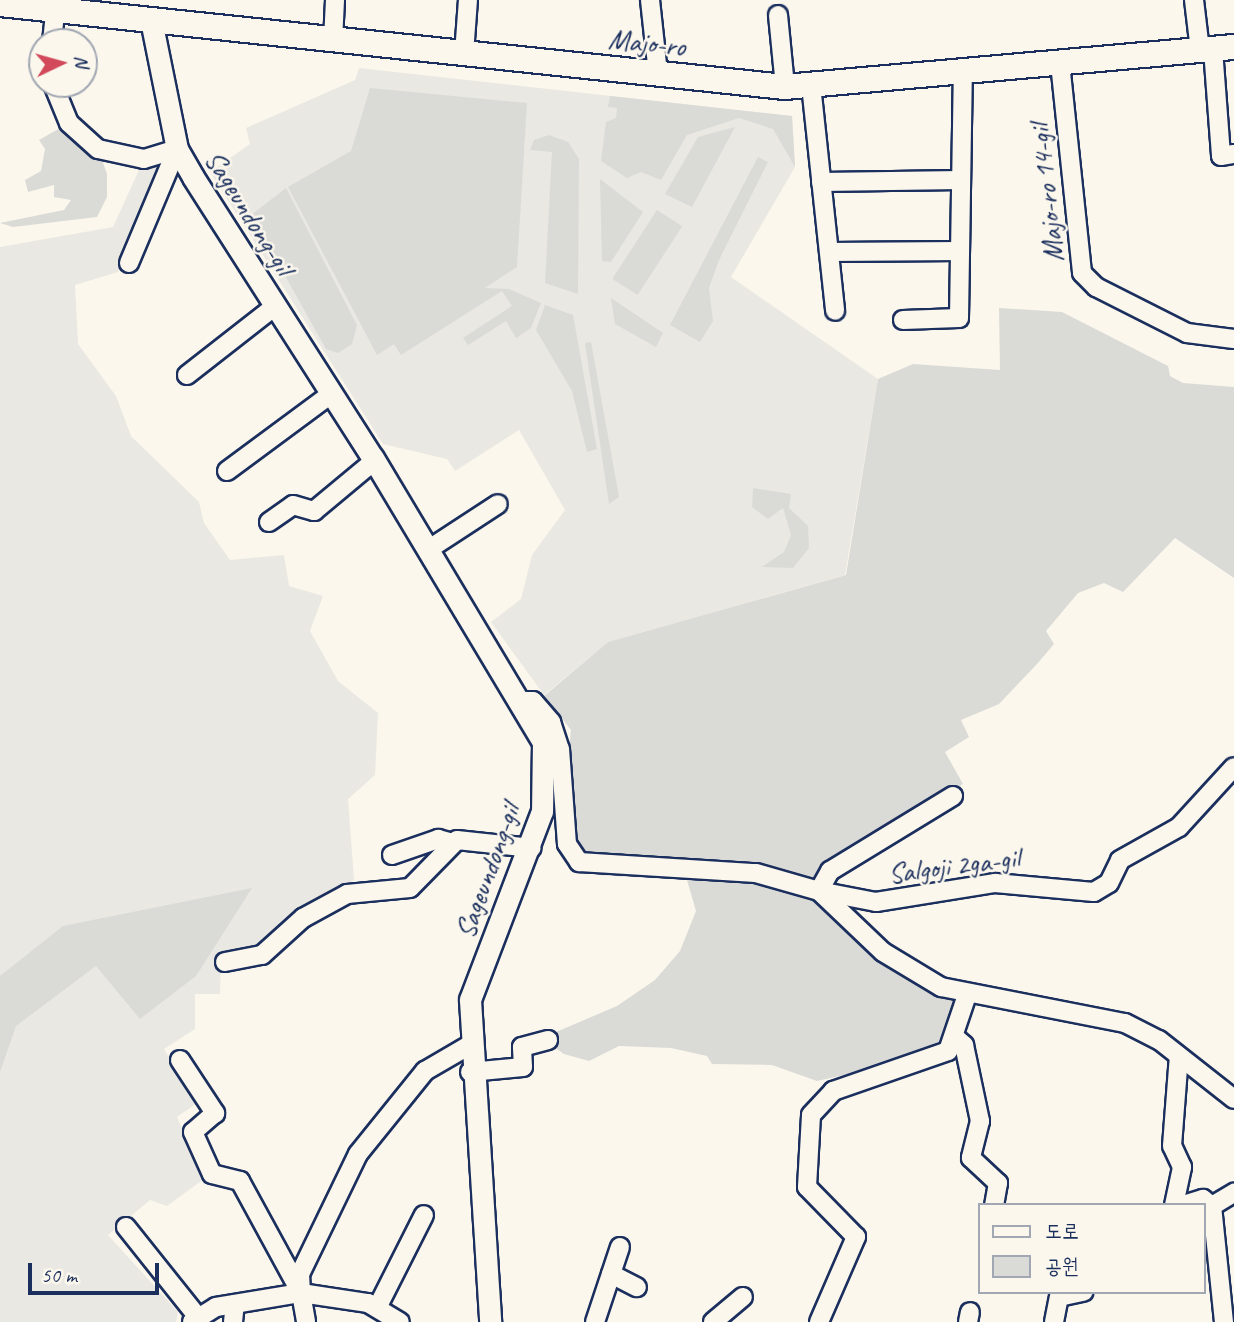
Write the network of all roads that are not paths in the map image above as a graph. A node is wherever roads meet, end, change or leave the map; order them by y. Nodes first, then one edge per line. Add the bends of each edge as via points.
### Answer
1 (335, 0) edge
2 (468, 0) edge
3 (650, 0) edge
4 (1194, 0) edge
5 (4, 3) edge
6 (88, 7) edge
7 (55, 11) junction
8 (778, 15) dead end
9 (151, 20) junction
10 (53, 28) edge
11 (334, 41) junction
12 (1216, 49) edge
13 (464, 54) junction
14 (1060, 63) junction
15 (963, 73) junction
16 (658, 74) junction
17 (811, 85) junction
18 (785, 87) junction
19 (59, 98) edge
20 (177, 149) junction
21 (1234, 154) edge
22 (961, 180) junction
23 (821, 182) junction
24 (960, 251) junction
25 (829, 252) junction
26 (129, 263) dead end
27 (274, 307) junction
28 (835, 311) dead end
29 (903, 320) dead end
30 (1234, 339) edge
31 (187, 375) dead end
32 (331, 394) junction
33 (374, 461) junction
34 (227, 471) dead end
35 (498, 504) dead end
36 (269, 522) dead end
37 (429, 549) junction
38 (521, 701) junction
39 (1234, 767) edge
40 (953, 796) dead end
41 (453, 843) junction
42 (532, 848) junction
43 (392, 855) dead end
44 (818, 891) junction
45 (225, 962) dead end
46 (967, 995) junction
47 (956, 1038) junction
48 (548, 1040) dead end
49 (468, 1046) junction
50 (1179, 1056) junction
51 (180, 1060) dead end
52 (470, 1072) junction
53 (1234, 1098) edge
54 (1234, 1193) edge
55 (995, 1203) edge
56 (1174, 1203) edge
57 (1190, 1203) edge
58 (1212, 1206) junction
59 (424, 1215) dead end
60 (126, 1227) dead end
61 (620, 1247) dead end
62 (611, 1274) junction
63 (637, 1287) dead end
64 (302, 1293) junction
65 (1073, 1294) edge
66 (743, 1297) dead end
67 (377, 1308) junction
68 (234, 1313) edge
69 (195, 1319) edge
70 (306, 1322) edge
71 (400, 1322) edge
72 (490, 1322) edge
73 (595, 1322) edge
74 (713, 1322) edge
75 (819, 1322) edge
76 (1054, 1322) edge
77 (1224, 1322) edge

1 - 11 street
2 - 13 street
3 - 16 street
4 - 12 street
5 - 7 main road, Majo-ro
6 - 7 main road, Majo-ro
6 - 9 main road, Majo-ro
7 - 10 street
8 - 18 street
9 - 11 main road, Majo-ro
9 - 20 street, Sageundong-gil
11 - 13 main road, Majo-ro
12 - 14 main road, Majo-ro
12 - 21 street via 1221,156
13 - 16 main road, Majo-ro
14 - 15 main road, Majo-ro
14 - 30 street, Majo-ro 14-gil via 1082,273 1096,287 1187,333
15 - 17 main road, Majo-ro
15 - 22 street
16 - 18 main road, Majo-ro
17 - 18 main road, Majo-ro
17 - 23 street
19 - 20 street via 69,123 98,149 144,159
20 - 26 street, Sageundong-gil
20 - 27 street, Sageundong-gil
22 - 23 street
22 - 24 street
23 - 25 street
24 - 25 street
24 - 29 street via 959,318
25 - 28 street
27 - 31 street, Sageundong-gil
27 - 32 street, Sageundong-gil
32 - 33 street, Sageundong-gil
32 - 34 street
33 - 36 street via 314,511 293,505
33 - 37 street, Sageundong-gil
35 - 37 street
37 - 38 street, Sageundong-gil
38 - 42 street, Sageundong-gil via 543,742 545,767
38 - 44 street via 533,701 551,722 560,749 567,844 579,862 756,873
39 - 44 street, Salgoji 2ga-gil via 1180,827 1120,860 1109,883 1094,892 995,883 876,902
40 - 44 street, Salgoji 2ga-gil via 830,871
41 - 42 street via 505,840
41 - 43 street via 438,839
41 - 45 street via 410,888 347,894 303,918 262,956
42 - 49 street, Sageundong-gil via 470,1000
44 - 46 street via 900,965
46 - 47 street
46 - 50 street via 1119,1022
47 - 55 street via 964,1045 980,1121 971,1158 998,1183
47 - 75 street via 948,1051 833,1091 811,1115 807,1187 856,1237
48 - 52 street via 522,1047 523,1067
49 - 52 street, Sageundong-gil
49 - 64 street via 425,1072 358,1154 300,1273
50 - 53 street
50 - 56 street via 1172,1146 1182,1167
51 - 64 street via 215,1113 193,1132 212,1174 240,1181
52 - 72 street, Sageundong-gil
54 - 58 street
57 - 58 street via 1203,1199
58 - 77 street
59 - 67 street
60 - 69 street
61 - 62 street
62 - 63 street
62 - 73 street
64 - 67 street
64 - 68 street
64 - 70 street
65 - 76 street via 1059,1297
66 - 74 street
67 - 71 street
68 - 69 street

